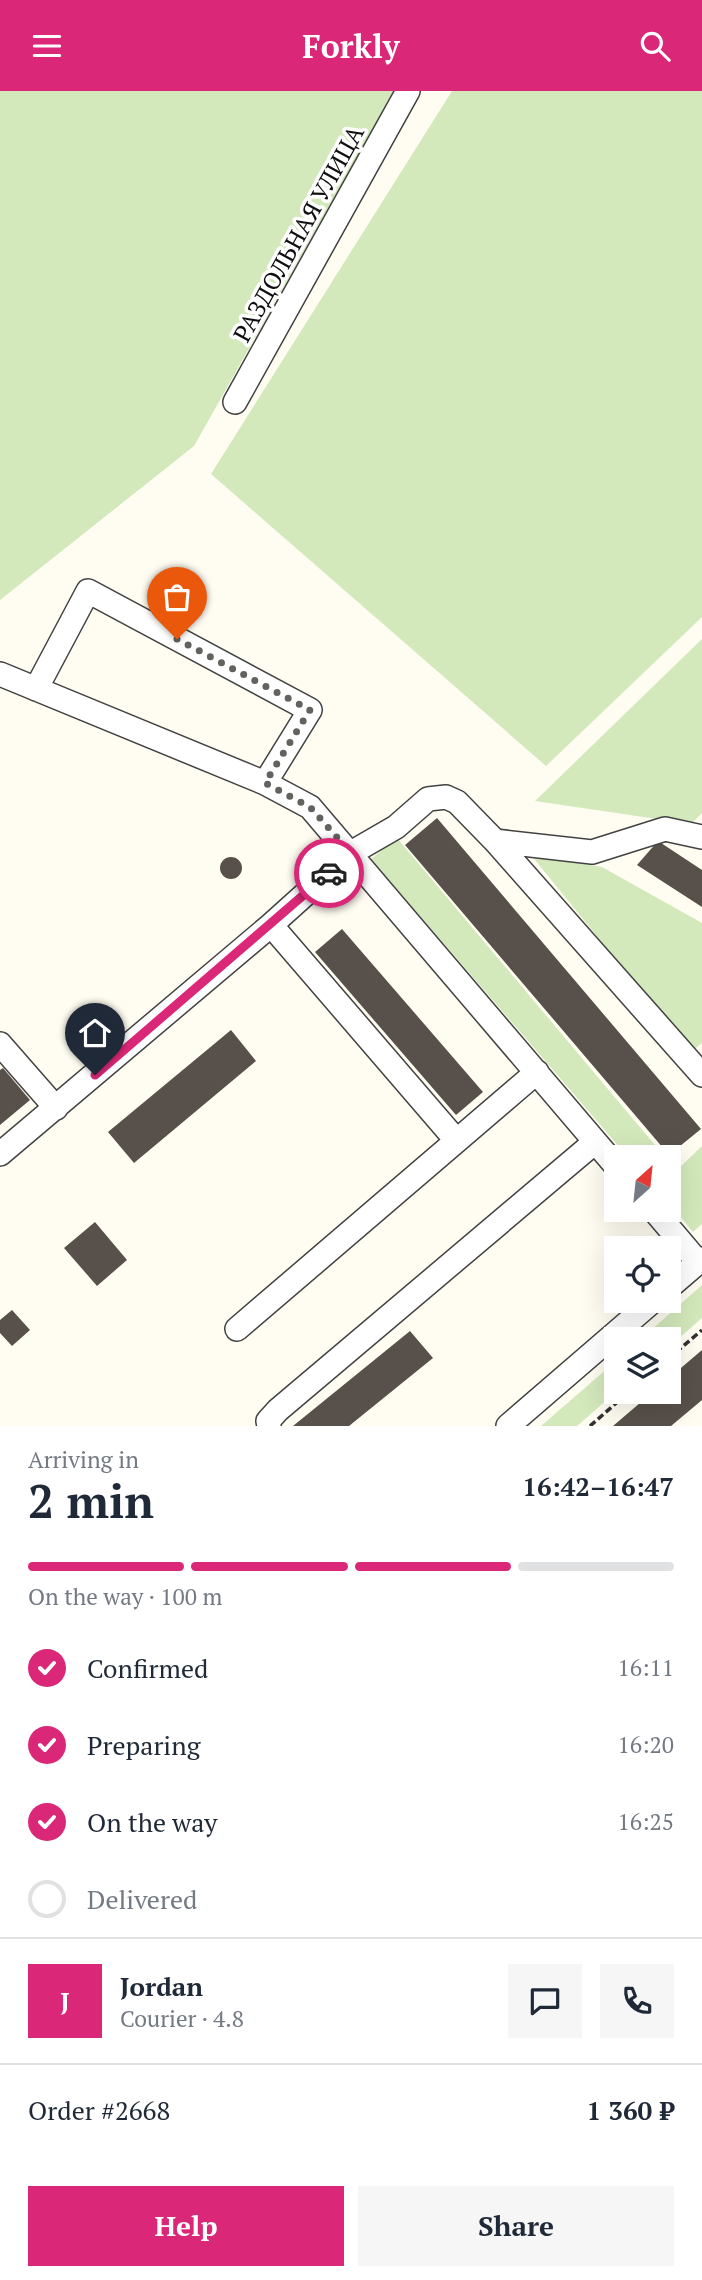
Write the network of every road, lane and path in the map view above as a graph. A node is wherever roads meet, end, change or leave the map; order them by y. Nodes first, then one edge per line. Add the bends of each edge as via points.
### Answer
1 (408, 91) edge
2 (235, 402) dead end
3 (0, 674) edge
4 (36, 689) junction
5 (265, 783) junction
6 (702, 837) edge
7 (495, 841) junction
8 (351, 853) junction
9 (271, 925) junction
10 (0, 1044) edge
11 (537, 1072) junction
12 (702, 1075) edge
13 (56, 1108) junction
14 (456, 1140) junction
15 (595, 1142) junction
16 (604, 1152) edge
17 (0, 1154) edge
18 (665, 1222) edge
19 (700, 1261) edge
20 (681, 1277) edge
21 (639, 1313) edge
22 (237, 1329) dead end
23 (702, 1330) edge
24 (681, 1348) edge
25 (615, 1404) edge
26 (269, 1426) edge
27 (508, 1426) edge
28 (590, 1426) edge

1 - 2 street, РАЗДОЛЬНАЯ УЛИЦА
3 - 4 street
4 - 5 street
4 - 5 street via 88,591 310,710
5 - 8 street via 310,807
6 - 7 street via 665,829 592,852
7 - 8 street via 457,803 436,797
7 - 12 street
8 - 9 street
8 - 11 street
9 - 13 street
9 - 14 street
10 - 13 street
11 - 14 street
11 - 15 street
13 - 17 street
14 - 22 street
15 - 16 street
15 - 26 street via 278,1410
18 - 19 street
19 - 20 street
21 - 27 street
23 - 24 path
25 - 28 path

